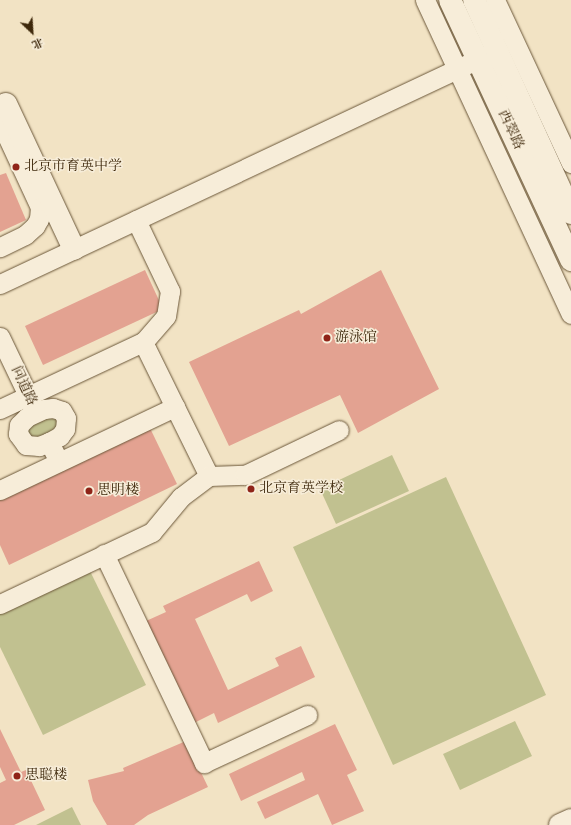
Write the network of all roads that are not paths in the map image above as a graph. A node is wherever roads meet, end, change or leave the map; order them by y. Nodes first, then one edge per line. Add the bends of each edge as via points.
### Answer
1 (425, 0) edge
2 (450, 0) edge
3 (474, 0) edge
4 (495, 0) edge
5 (497, 50) junction
6 (478, 60) junction
7 (457, 70) junction
8 (3, 113) edge
9 (571, 163) edge
10 (571, 213) edge
11 (136, 220) junction
12 (0, 247) edge
13 (74, 249) junction
14 (571, 260) edge
15 (0, 284) edge
16 (571, 314) edge
17 (0, 337) edge
18 (143, 342) junction
19 (28, 396) junction
20 (175, 407) junction
21 (0, 409) edge
22 (36, 413) junction
23 (339, 430) dead end
24 (49, 442) junction
25 (59, 462) junction
26 (209, 476) junction
27 (0, 490) edge
28 (104, 554) junction
29 (0, 604) edge
30 (307, 715) dead end
31 (571, 820) edge
32 (560, 825) edge

1 - 7 street
2 - 6 main road, 西翠路
3 - 5 main road, 西翠路
4 - 9 street
5 - 6 street
5 - 10 main road, 西翠路
6 - 7 street
6 - 14 main road, 西翠路
7 - 11 street
7 - 16 street
8 - 12 street via 40,207 39,219 35,226 25,235
8 - 13 main road
11 - 13 street
11 - 18 street via 170,291 166,316
13 - 15 street
17 - 19 street, 问道路
18 - 19 street
18 - 20 street
19 - 21 street
19 - 22 street, 问道路
20 - 25 street
20 - 26 street
22 - 24 street via 19,425 21,439 31,447
22 - 24 street via 53,408 62,411 65,416 65,429 58,438
23 - 26 street via 245,475
24 - 25 street
25 - 27 street
26 - 28 street via 181,497 152,532
28 - 29 street
28 - 30 street via 204,763
31 - 32 main road

